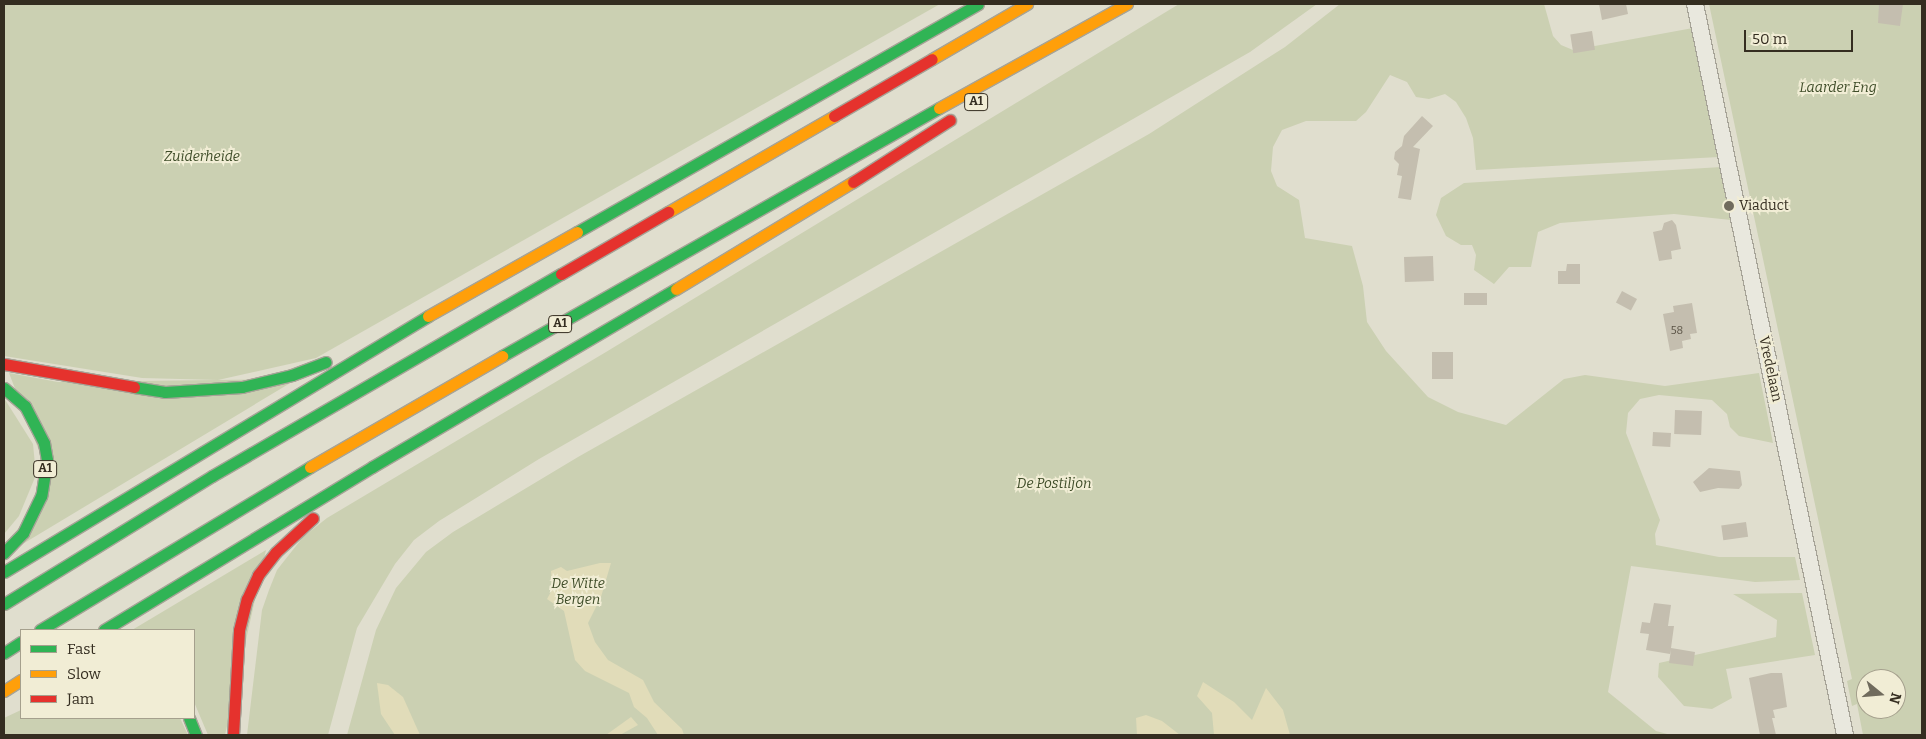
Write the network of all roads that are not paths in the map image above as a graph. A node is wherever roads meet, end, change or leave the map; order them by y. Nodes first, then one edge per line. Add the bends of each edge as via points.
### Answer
1 (978, 4) edge
2 (1026, 4) edge
3 (1127, 4) edge
4 (1695, 4) edge
5 (1086, 27) junction
6 (980, 100) dead end
7 (964, 111) dead end
8 (419, 321) junction
9 (4, 364) edge
10 (4, 388) edge
11 (372, 467) junction
12 (4, 553) edge
13 (4, 572) edge
14 (4, 604) edge
15 (42, 629) edge
16 (106, 629) edge
17 (20, 643) edge
18 (4, 653) edge
19 (20, 681) edge
20 (4, 691) edge
21 (20, 693) edge
22 (4, 698) edge
23 (189, 719) edge
24 (196, 735) edge
25 (232, 735) edge
26 (1845, 735) edge

1 - 8 highway
2 - 14 highway via 212,476
3 - 5 highway, A1
4 - 26 street, Vredelaan
5 - 6 highway, A1
5 - 15 highway, A1 via 765,205 233,511
7 - 11 highway, A1 via 779,229
8 - 9 highway via 386,332 292,375 206,391 133,389
8 - 13 highway
10 - 12 highway, A1 via 25,406 44,442 47,460 41,496 23,533
11 - 16 highway, A1
11 - 25 highway, A1 via 294,534 258,575 247,598 239,630
17 - 18 highway
19 - 20 highway
21 - 22 highway
23 - 24 highway

